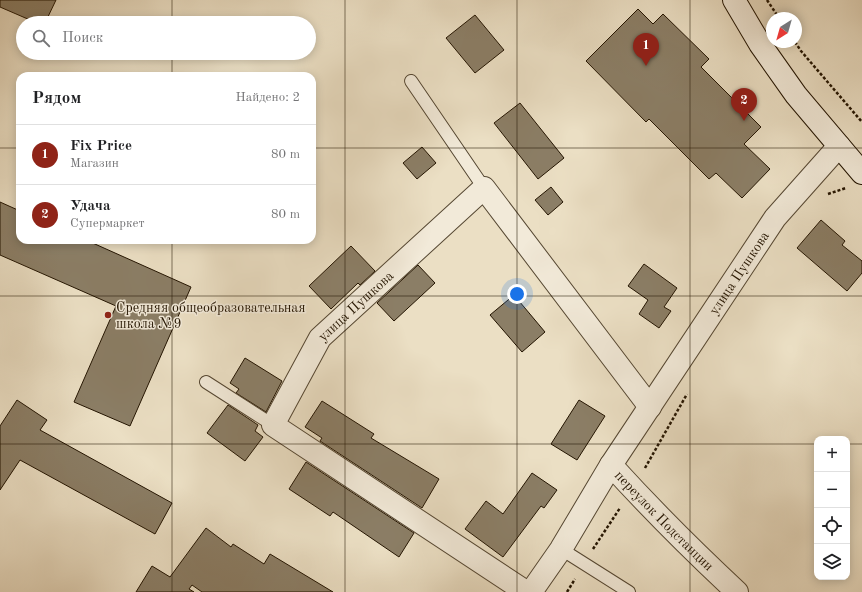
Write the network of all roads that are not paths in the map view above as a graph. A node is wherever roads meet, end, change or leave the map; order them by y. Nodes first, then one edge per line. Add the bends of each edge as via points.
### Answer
1 (734, 0) edge
2 (411, 81) dead end
3 (840, 146) junction
4 (855, 180) edge
5 (484, 188) junction
6 (206, 382) dead end
7 (650, 407) junction
8 (273, 425) junction
9 (611, 465) junction
10 (561, 549) junction
11 (526, 592) edge
12 (531, 592) edge
13 (629, 592) edge
14 (737, 592) edge

1 - 3 street via 791,89
2 - 5 lane
3 - 4 street
3 - 7 street, улица Пушкова via 775,218
5 - 7 street
5 - 8 street, улица Пушкова via 320,338
6 - 8 lane
7 - 9 street, улица Пушкова
8 - 11 street
9 - 10 street, улица Пушкова
9 - 14 street, переулок Подстанции via 692,550
10 - 12 street, улица Пушкова
10 - 13 lane

